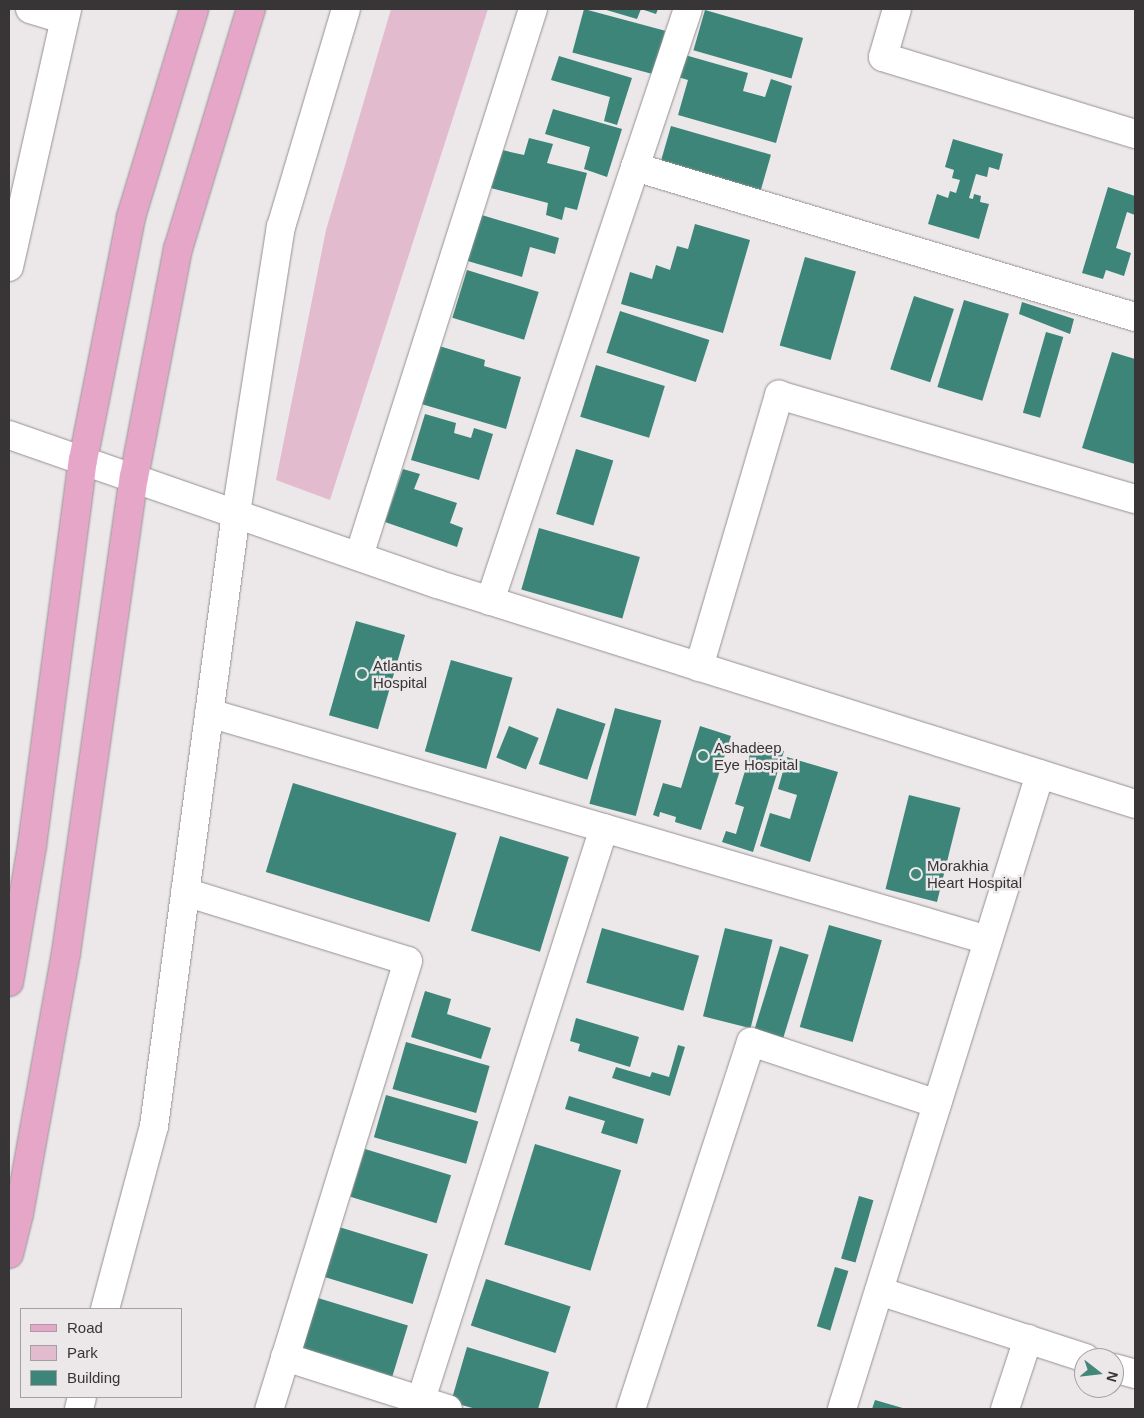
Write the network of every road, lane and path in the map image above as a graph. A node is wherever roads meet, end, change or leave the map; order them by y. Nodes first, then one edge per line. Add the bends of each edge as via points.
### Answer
1 (30, 9) edge
2 (194, 9) edge
3 (251, 9) edge
4 (346, 9) edge
5 (533, 9) edge
6 (688, 9) edge
7 (897, 9) edge
8 (65, 14) edge
9 (1135, 134) edge
10 (635, 167) junction
11 (9, 267) edge
12 (1135, 317) edge
13 (9, 435) edge
14 (83, 460) junction
15 (134, 477) junction
16 (1135, 499) edge
17 (236, 513) junction
18 (359, 556) junction
19 (490, 601) junction
20 (699, 667) junction
21 (209, 713) junction
22 (1040, 774) junction
23 (1135, 804) edge
24 (604, 828) junction
25 (185, 892) junction
26 (988, 940) junction
27 (9, 982) edge
28 (937, 1104) junction
29 (9, 1254) edge
30 (879, 1291) junction
31 (105, 1308) edge
32 (1028, 1340) junction
33 (1074, 1355) edge
34 (285, 1356) junction
35 (419, 1405) edge
36 (269, 1409) edge
37 (448, 1409) edge
38 (631, 1409) edge
39 (842, 1409) edge
40 (1005, 1409) edge

1 - 8 street
2 - 14 main road via 130,217
3 - 15 main road via 178,249
4 - 17 street via 281,227
5 - 18 street
6 - 10 street
7 - 9 street via 883,57
8 - 11 street
10 - 12 street
10 - 19 street
13 - 14 street
14 - 15 street
14 - 27 main road via 32,846
15 - 17 street
15 - 29 main road via 66,952
16 - 20 street via 778,395
17 - 18 street
17 - 21 street
18 - 19 street
19 - 20 street
20 - 22 street
21 - 24 street
21 - 25 street
22 - 23 street
22 - 26 street
24 - 26 street
24 - 35 street
25 - 31 street via 154,1126
25 - 34 street via 408,961
26 - 28 street
28 - 30 street
28 - 38 street via 751,1042
30 - 32 street
30 - 39 street
32 - 33 street
32 - 40 street
34 - 35 street
34 - 36 street
35 - 37 street

